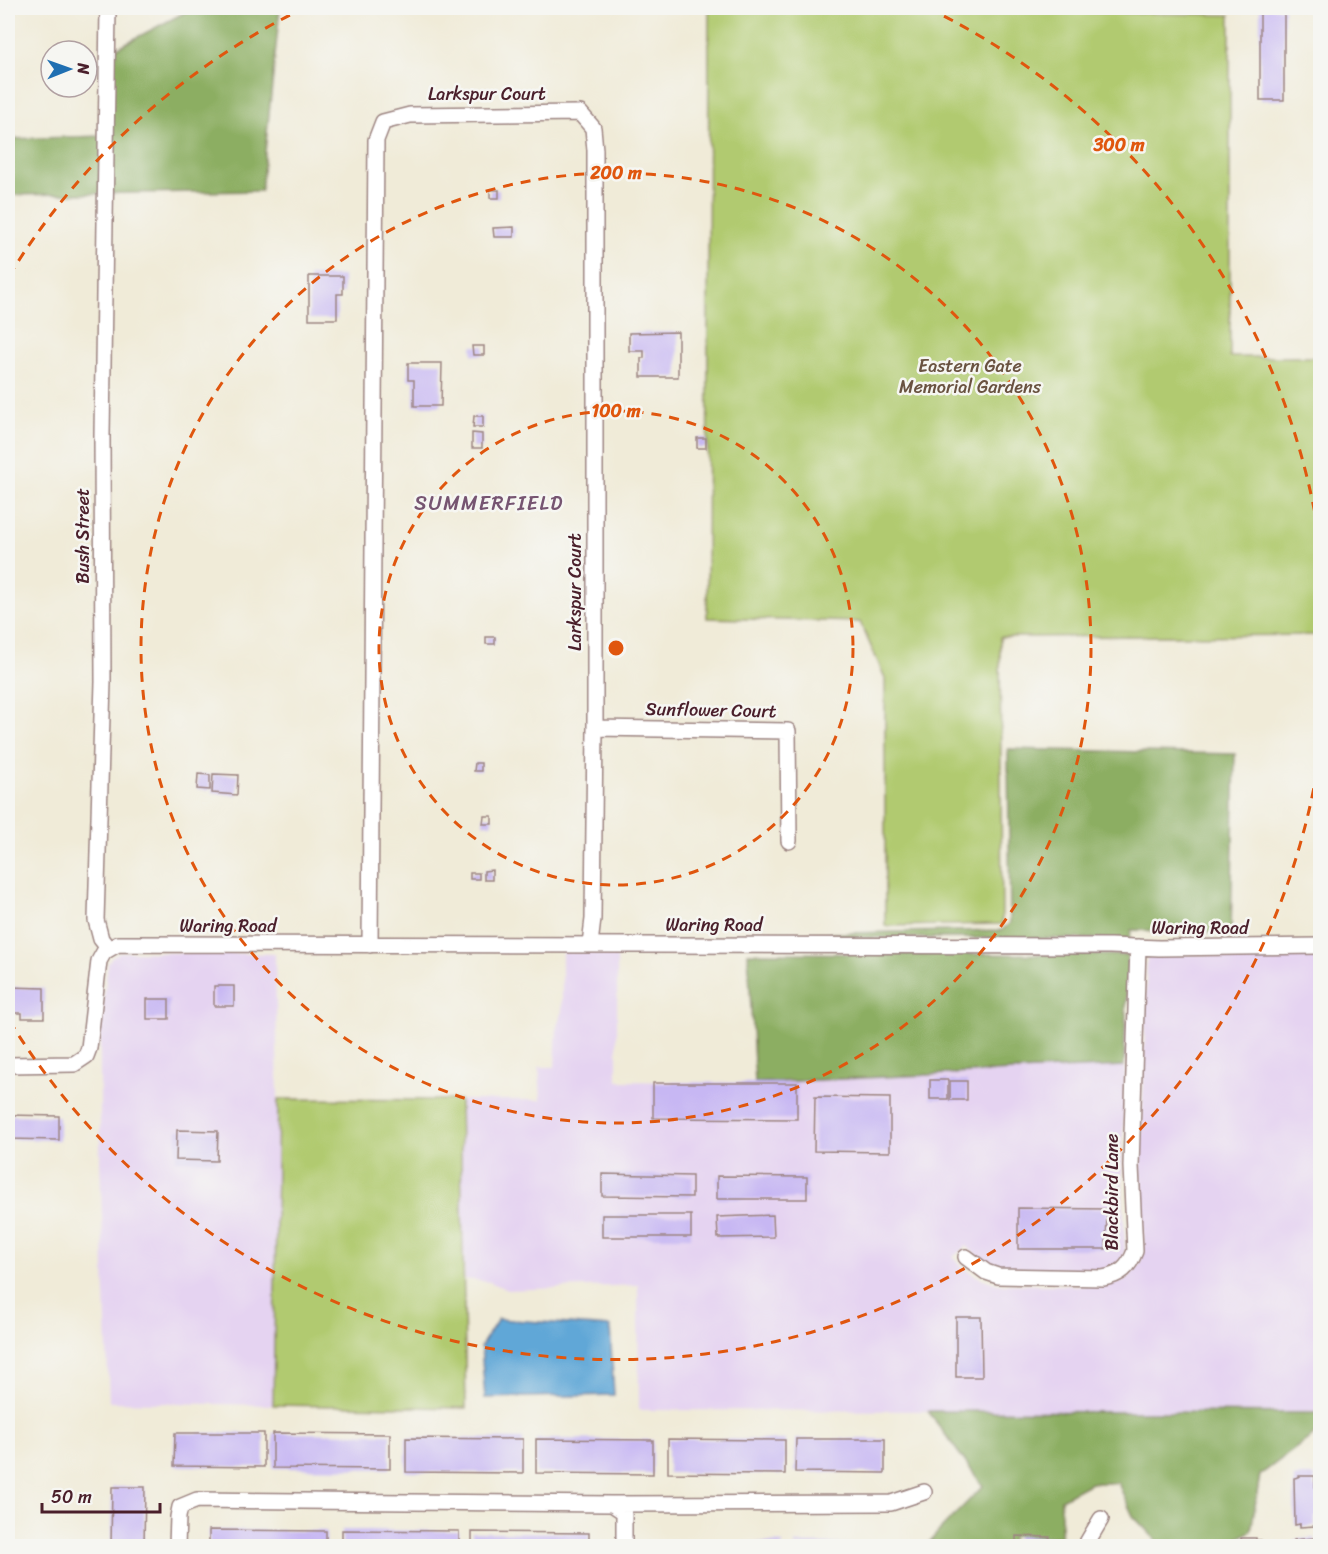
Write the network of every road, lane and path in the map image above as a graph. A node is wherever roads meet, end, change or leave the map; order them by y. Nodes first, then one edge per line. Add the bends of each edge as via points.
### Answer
1 (108, 8) edge
2 (595, 728) junction
3 (789, 841) dead end
4 (590, 944) junction
5 (370, 945) junction
6 (1320, 946) edge
7 (1138, 947) junction
8 (108, 948) junction
9 (8, 1065) edge
10 (966, 1257) dead end
11 (924, 1492) dead end
12 (612, 1504) junction
13 (1101, 1520) dead end
14 (177, 1546) edge
15 (624, 1546) edge
16 (1086, 1546) edge

1 - 8 street, Bush Street via 103,682 96,920
2 - 3 street, Sunflower Court via 788,730
2 - 4 street, Larkspur Court
2 - 5 street, Larkspur Court via 592,128 580,113 410,115 383,122 376,140
4 - 5 street, Waring Road
4 - 7 street, Waring Road
5 - 8 street, Waring Road via 118,944
6 - 7 street, Waring Road
7 - 10 street, Blackbird Lane via 1131,1166 1135,1251 1131,1261 1124,1270 1103,1278 998,1276
8 - 9 street via 99,961 86,1056 74,1064
11 - 12 street via 891,1503
12 - 14 street via 197,1500 180,1507
12 - 15 street via 624,1512
13 - 16 street

